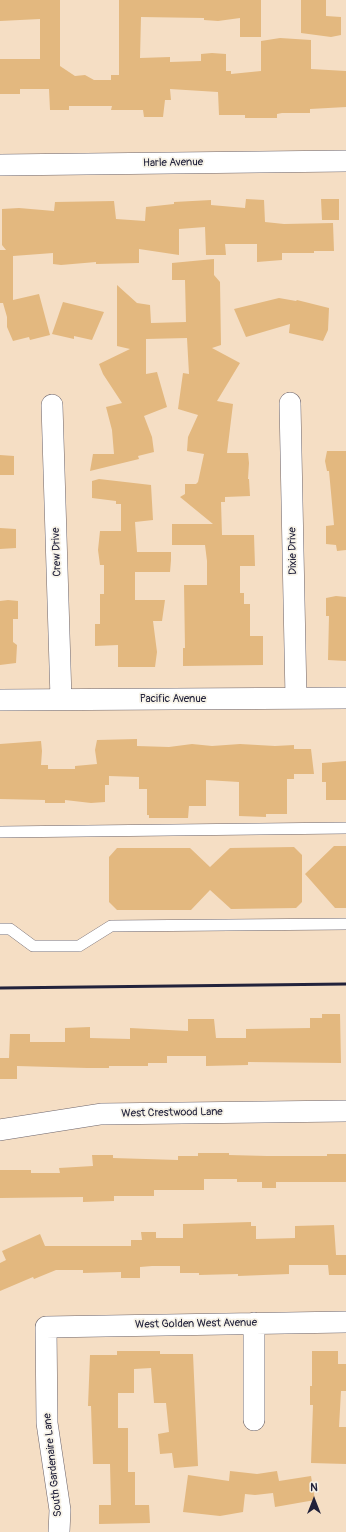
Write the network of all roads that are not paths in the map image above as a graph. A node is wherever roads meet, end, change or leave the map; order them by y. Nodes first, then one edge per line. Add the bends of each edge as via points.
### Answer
1 (346, 161) edge
2 (0, 165) edge
3 (290, 403) dead end
4 (52, 406) dead end
5 (296, 698) junction
6 (346, 698) edge
7 (61, 699) junction
8 (0, 700) edge
9 (346, 828) edge
10 (0, 832) edge
11 (346, 924) edge
12 (0, 929) edge
13 (346, 1111) edge
14 (0, 1130) edge
15 (346, 1322) edge
16 (254, 1323) junction
17 (46, 1327) joint
18 (254, 1420) dead end
19 (59, 1532) edge

1 - 2 street, Harle Avenue
3 - 5 street, Dixie Drive
4 - 7 street, Crew Drive
5 - 6 street, Pacific Avenue
5 - 7 street, Pacific Avenue
7 - 8 street, Pacific Avenue
9 - 10 lane
11 - 12 lane via 111,926 78,946 33,946 10,929
13 - 14 street, West Crestwood Lane via 101,1114
15 - 16 street, West Golden West Avenue
16 - 17 street, West Golden West Avenue
16 - 18 street
17 - 19 street, South Gardenaire Lane via 47,1423 60,1510

